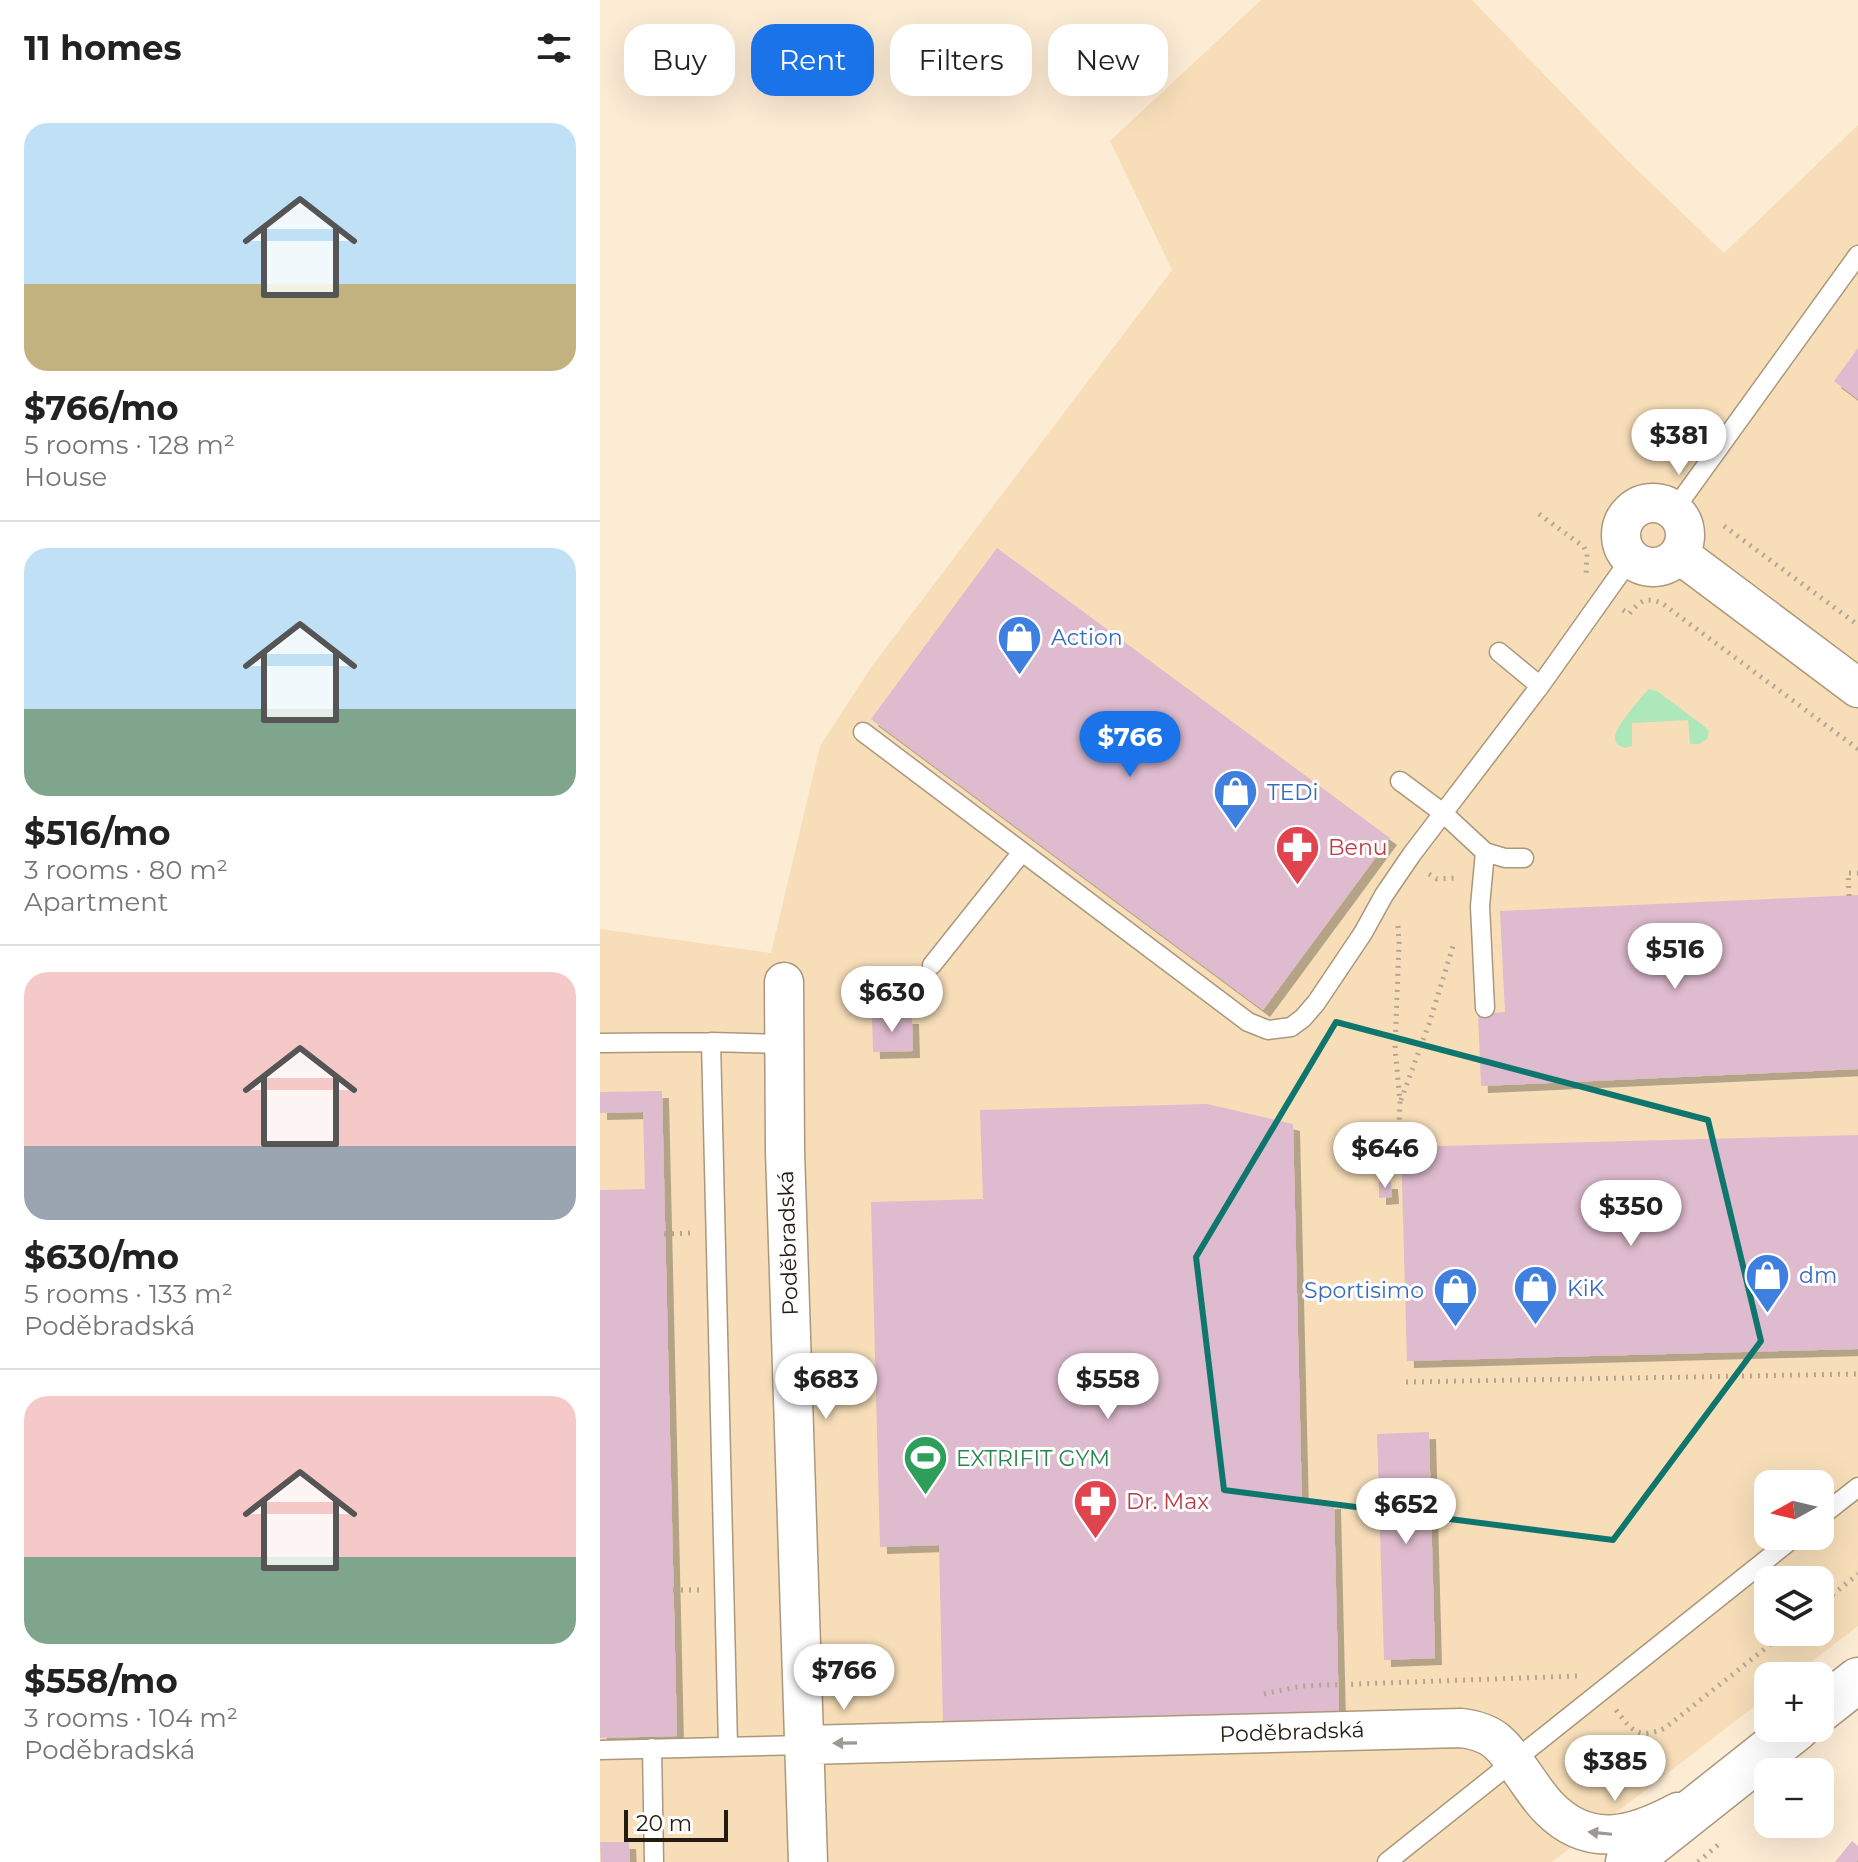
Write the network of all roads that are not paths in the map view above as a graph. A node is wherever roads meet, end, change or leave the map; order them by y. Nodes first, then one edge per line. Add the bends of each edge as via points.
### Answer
1 (1858, 255) edge
2 (1674, 510) junction
3 (1679, 554) junction
4 (1631, 558) junction
5 (1499, 652) dead end
6 (1540, 686) junction
7 (1858, 688) edge
8 (863, 732) dead end
9 (1400, 781) dead end
10 (1443, 813) junction
11 (1022, 852) junction
12 (1485, 852) junction
13 (1524, 858) dead end
14 (932, 965) dead end
15 (784, 982) dead end
16 (1485, 1008) dead end
17 (711, 1042) junction
18 (600, 1043) edge
19 (785, 1044) junction
20 (1858, 1487) edge
21 (1834, 1506) edge
22 (1778, 1550) edge
23 (1858, 1680) edge
24 (1834, 1699) edge
25 (1779, 1742) edge
26 (805, 1745) junction
27 (728, 1746) junction
28 (652, 1748) junction
29 (600, 1750) edge
30 (1514, 1761) junction
31 (1723, 1787) junction
32 (654, 1862) edge
33 (808, 1862) edge
34 (1387, 1862) edge
35 (1628, 1862) edge

1 - 2 lane
2 - 3 street via 1685,536
2 - 4 street via 1655,502 1634,508 1621,533
3 - 4 street via 1650,567
3 - 7 street
4 - 6 lane
5 - 6 lane
6 - 10 lane
8 - 11 lane
9 - 10 lane
10 - 11 lane via 1316,1003 1291,1027 1268,1030 1248,1022
10 - 12 lane
11 - 14 lane
12 - 13 lane
12 - 16 lane via 1480,906
15 - 19 street, Poděbradská
17 - 18 lane
17 - 19 lane
17 - 27 lane
19 - 26 street, Poděbradská
20 - 21 lane
22 - 30 lane
23 - 24 street
25 - 31 street, Poděbradská
26 - 27 lane
30 -> 26 street, Poděbradská via 1484,1732 1461,1728
26 - 33 street, Poděbradská
27 - 28 lane
28 - 29 lane
28 - 32 lane
31 -> 30 street, Poděbradská via 1642,1828 1605,1836 1560,1818
30 - 34 lane
31 - 35 street, Poděbradská

